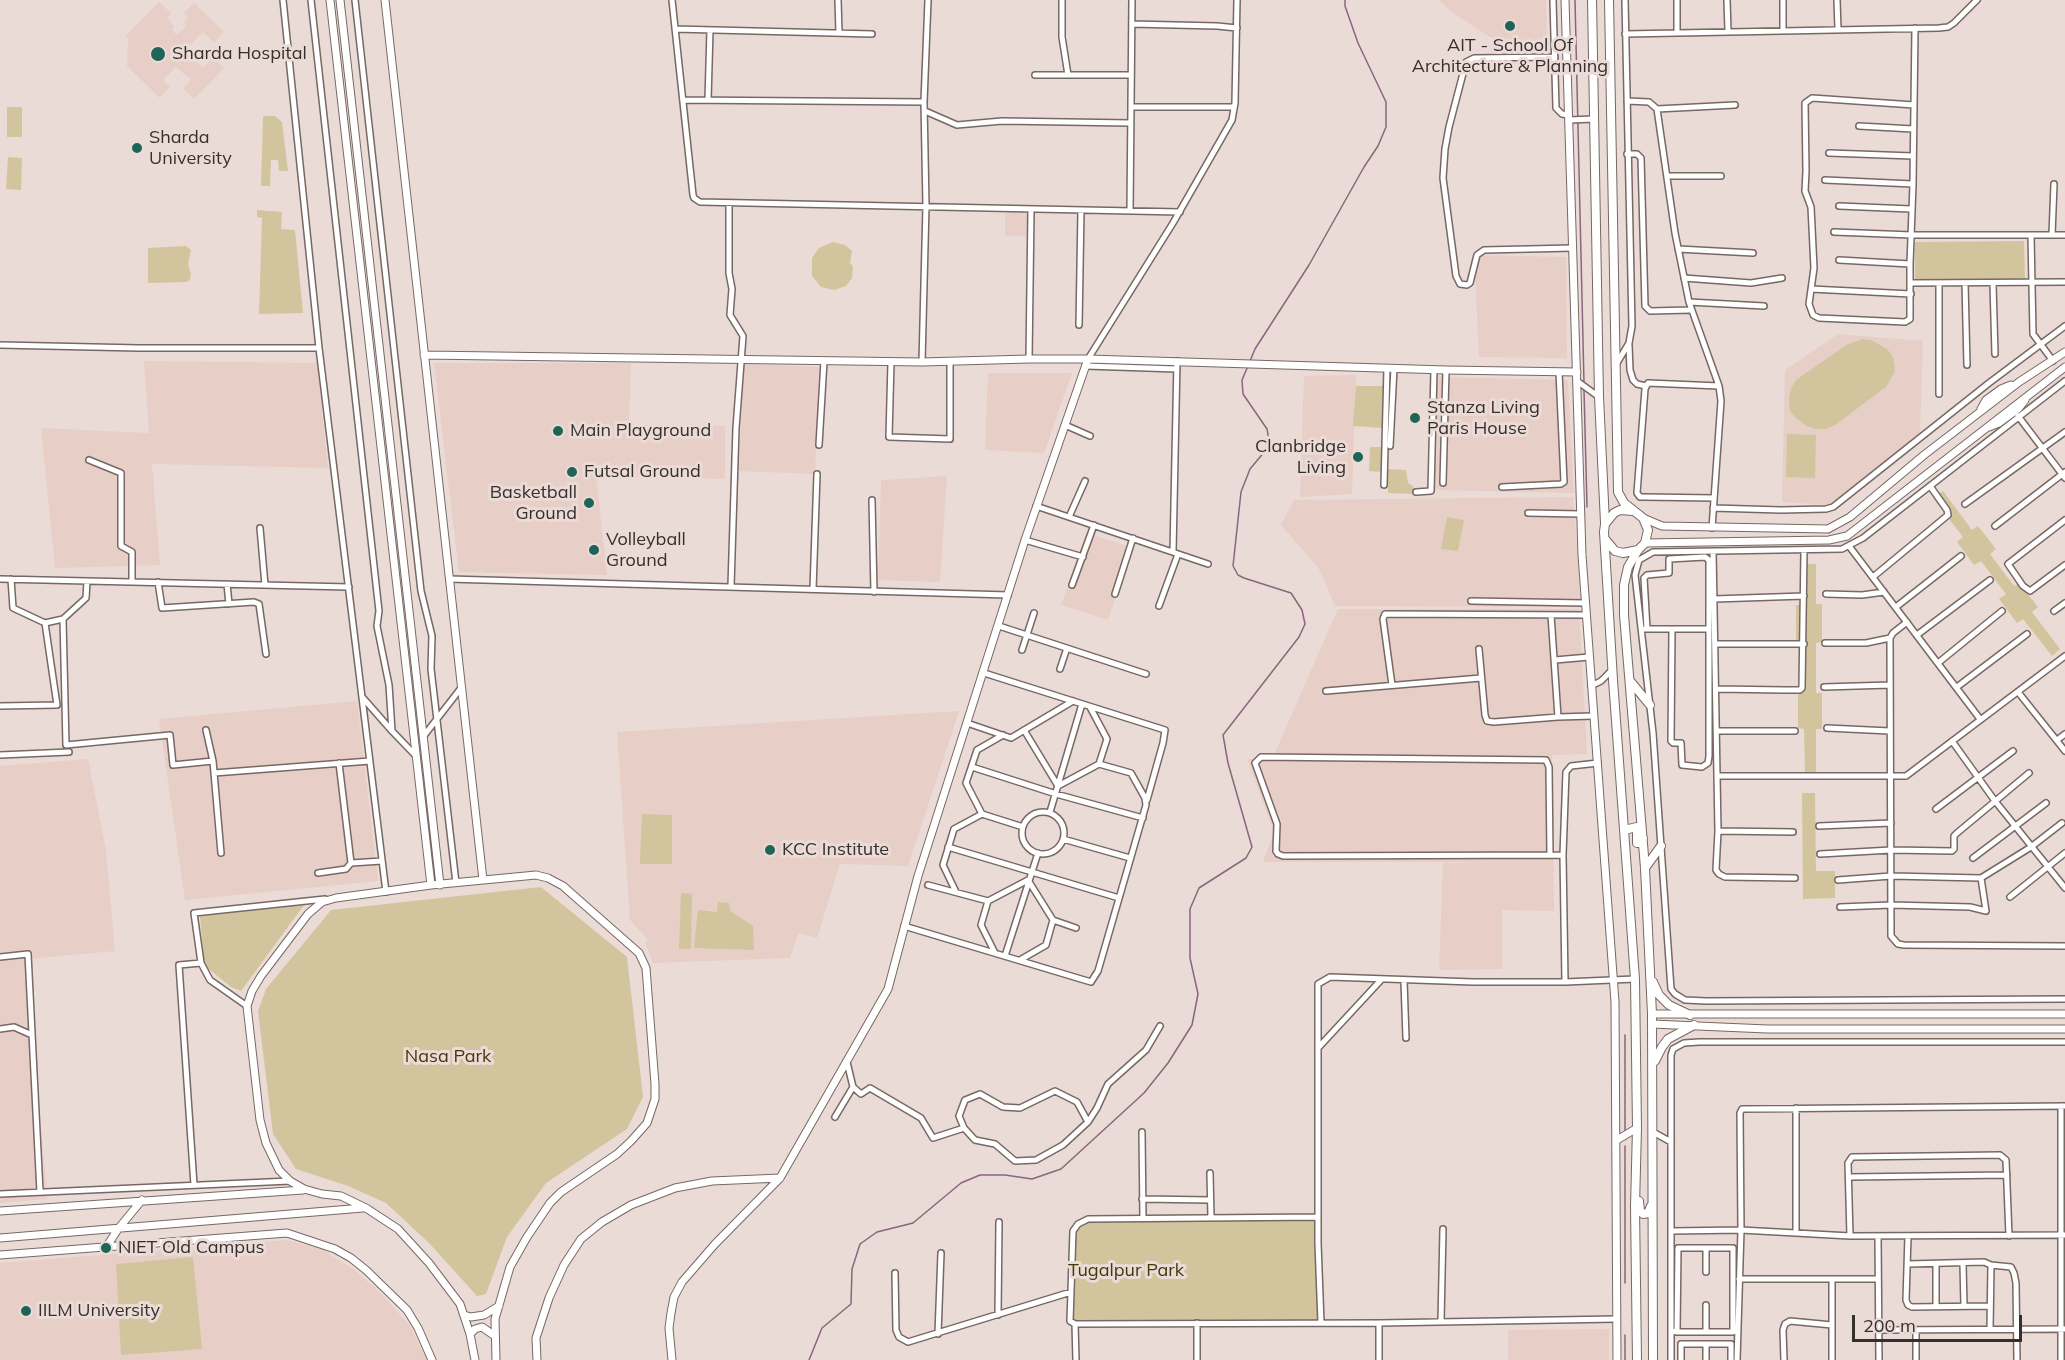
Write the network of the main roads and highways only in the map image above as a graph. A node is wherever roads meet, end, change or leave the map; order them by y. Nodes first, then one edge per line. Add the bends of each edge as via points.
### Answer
1 (1592, 0) edge
2 (1609, 0) edge
3 (1635, 512) junction
4 (1605, 524) junction
5 (1605, 539) junction
6 (1638, 550) junction
7 (1630, 680) junction
8 (1650, 705) road end
9 (1624, 830) junction
10 (1643, 838) junction
11 (1660, 846) road end
12 (1645, 868) junction
13 (1651, 978) junction
14 (1690, 1014) road end
15 (1694, 1025) road end
16 (1653, 1070) junction
17 (1635, 1190) junction
18 (1652, 1202) junction
19 (1637, 1360) edge
20 (1653, 1360) edge

1 - 4 main road via 1596,395
2 - 3 main road via 1618,492
3 - 4 main road via 1620,510
3 - 6 main road via 1648,530 1645,543
4 - 5 main road
5 - 6 main road via 1616,551
5 - 9 main road
6 - 7 main road via 1624,585
7 - 8 main road
7 - 10 main road
9 - 10 main road via 1637,826 1637,843
9 - 17 main road via 1635,979
10 - 12 main road
11 - 12 main road
12 - 13 main road
13 - 14 main road via 1669,1005
13 - 16 main road
15 - 16 main road via 1668,1039 1656,1056
16 - 18 main road
17 - 18 main road via 1641,1213 1648,1213
17 - 19 main road
18 - 20 main road

